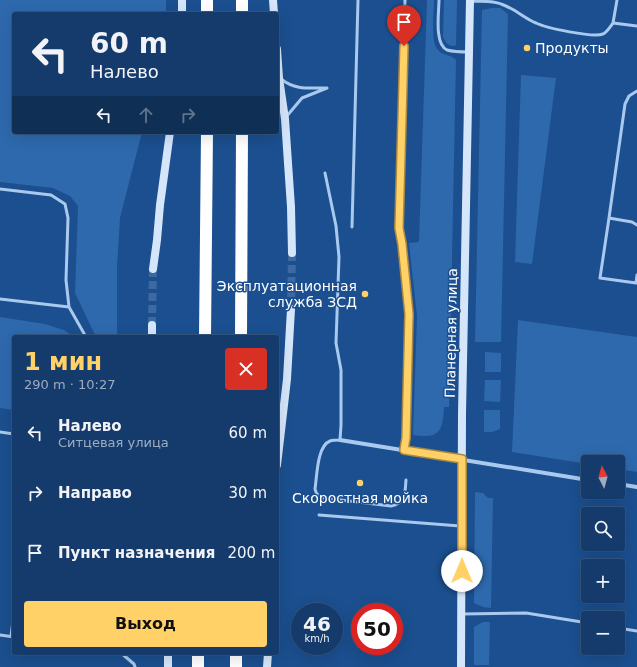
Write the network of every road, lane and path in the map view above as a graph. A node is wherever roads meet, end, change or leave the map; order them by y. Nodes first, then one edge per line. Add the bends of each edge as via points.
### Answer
1 (182, 0) edge
2 (208, 0) edge
3 (242, 0) edge
4 (272, 0) edge
5 (358, 0) edge
6 (405, 0) edge
7 (439, 0) edge
8 (617, 0) edge
9 (470, 1) edge
10 (182, 12) edge
11 (207, 12) edge
12 (242, 12) edge
13 (274, 12) edge
14 (613, 23) junction
15 (637, 26) edge
16 (469, 52) junction
17 (279, 79) edge
18 (279, 84) edge
19 (637, 91) edge
20 (285, 118) junction
21 (170, 134) edge
22 (207, 134) edge
23 (242, 134) edge
24 (325, 173) dead end
25 (0, 189) edge
26 (609, 218) junction
27 (637, 225) edge
28 (352, 227) dead end
29 (292, 253) tunnel mouth
30 (153, 269) tunnel mouth
31 (637, 276) edge
32 (636, 283) edge
33 (0, 299) edge
34 (69, 307) junction
35 (291, 309) tunnel mouth
36 (152, 325) tunnel mouth
37 (85, 335) edge
38 (152, 335) edge
39 (205, 335) edge
40 (241, 335) edge
41 (0, 432) edge
42 (12, 434) edge
43 (340, 440) junction
44 (279, 448) edge
45 (404, 450) junction
46 (462, 459) junction
47 (581, 479) edge
48 (406, 480) dead end
49 (625, 485) edge
50 (637, 487) edge
51 (319, 515) dead end
52 (462, 526) junction
53 (461, 614) junction
54 (581, 622) edge
55 (625, 629) edge
56 (637, 631) edge
57 (0, 635) edge
58 (12, 636) edge
59 (123, 655) edge
60 (168, 655) edge
61 (198, 655) edge
62 (236, 655) edge
63 (268, 655) edge
64 (135, 667) edge
65 (168, 667) edge
66 (198, 667) edge
67 (236, 667) edge
68 (267, 667) edge
69 (461, 667) edge

1 - 10 main road
2 - 11 highway
3 - 12 highway
4 - 13 main road
5 - 28 lane
6 - 45 lane via 399,228 409,314
7 - 16 lane via 438,36 441,44 446,50
8 - 14 lane
9 - 14 lane via 501,4 537,24 590,35 602,34 609,30
9 - 16 main road, Планерная улица
14 - 15 lane
16 - 46 main road, Планерная улица
17 - 20 lane via 288,85 300,88 327,88 302,98
18 - 20 main road
19 - 26 lane via 629,96 625,104
20 - 29 main road
21 - 30 main road
22 - 39 highway
23 - 40 highway
24 - 43 lane via 336,226 339,257 336,343 341,370
25 - 34 lane via 51,195 65,204 68,218 66,280
26 - 27 lane
26 - 32 lane via 600,278
31 - 32 lane
33 - 34 lane
34 - 37 lane
35 - 44 main road via 287,379
36 - 38 main road
41 - 42 lane
43 - 45 street
43 - 48 lane via 331,440 320,452 315,489 319,497 397,505 405,495
45 - 46 street
46 - 47 street
46 - 52 main road, Планерная улица
49 - 50 street
51 - 52 lane
52 - 53 main road, Планерная улица
53 - 54 lane via 526,613
53 - 69 main road, Планерная улица
55 - 56 lane
57 - 58 lane
59 - 64 lane
60 - 65 main road
61 - 66 highway
62 - 67 highway
63 - 68 main road

